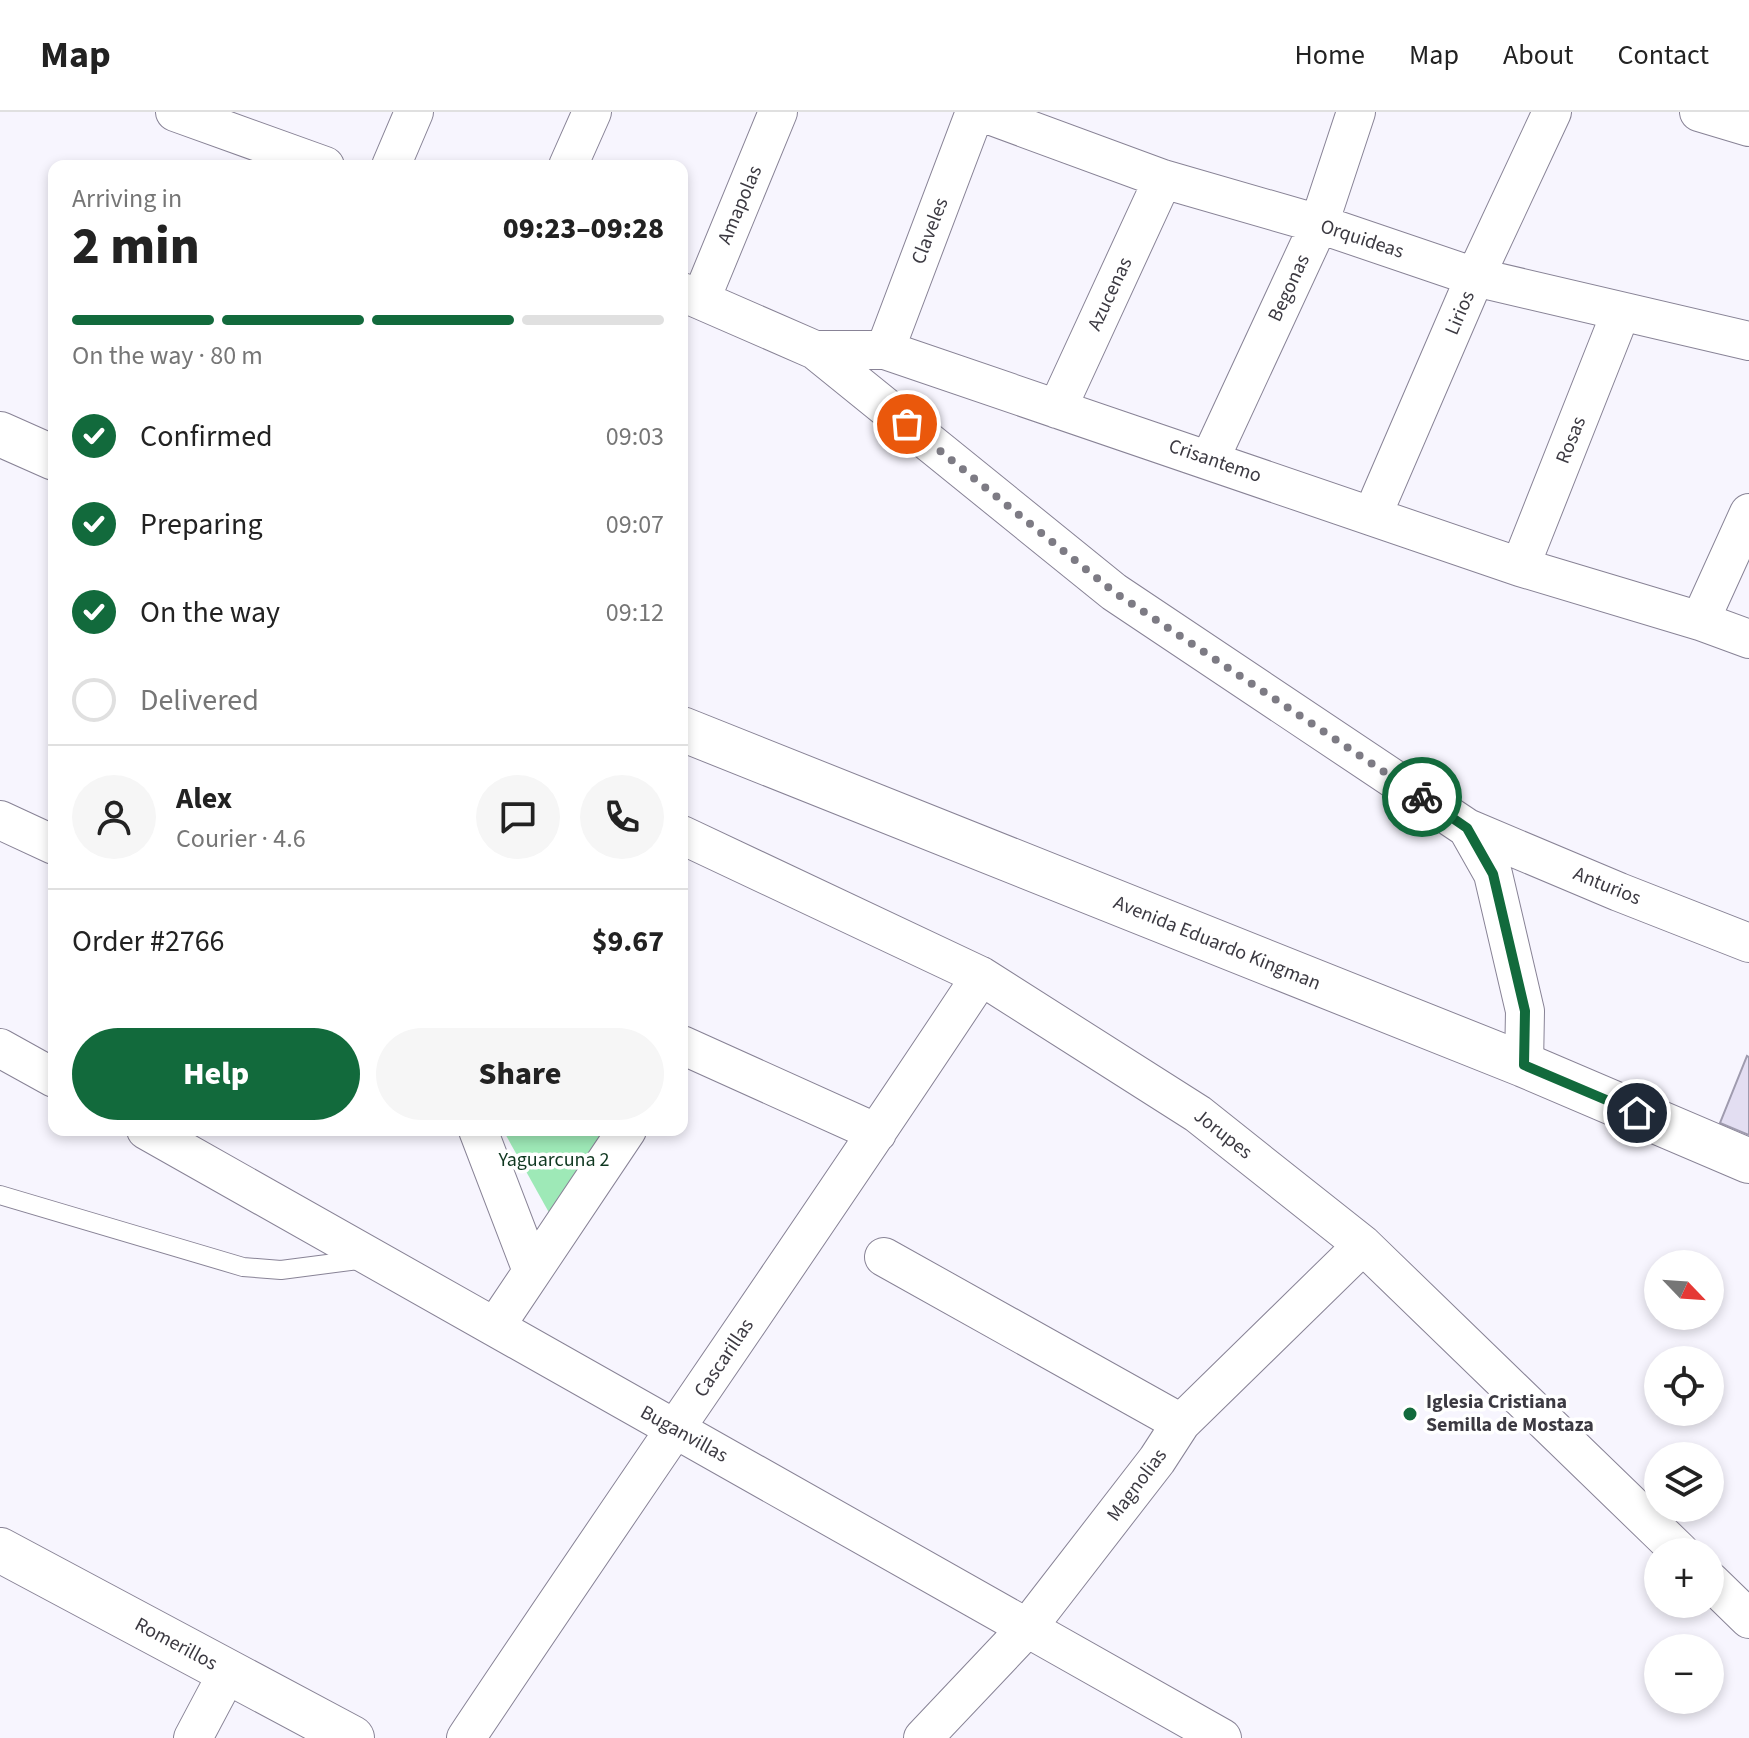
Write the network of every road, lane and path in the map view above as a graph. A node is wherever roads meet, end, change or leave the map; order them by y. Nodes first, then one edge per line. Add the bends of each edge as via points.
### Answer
1 (414, 112) edge
2 (592, 112) edge
3 (778, 112) edge
4 (975, 112) edge
5 (981, 112) edge
6 (1356, 112) edge
7 (1552, 112) edge
8 (1699, 112) edge
9 (182, 113) edge
10 (1749, 127) edge
11 (309, 160) edge
12 (394, 160) edge
13 (571, 160) edge
14 (1163, 179) junction
15 (1319, 224) junction
16 (1475, 277) junction
17 (691, 296) edge
18 (1621, 312) junction
19 (1749, 341) edge
20 (815, 350) junction
21 (885, 350) junction
22 (1057, 409) junction
23 (0, 434) edge
24 (48, 455) edge
25 (1210, 459) junction
26 (1749, 513) edge
27 (1372, 516) junction
28 (1520, 567) junction
29 (1700, 621) junction
30 (1749, 639) edge
31 (688, 731) edge
32 (0, 820) edge
33 (1467, 828) junction
34 (688, 838) edge
35 (48, 842) edge
36 (1749, 943) edge
37 (981, 976) junction
38 (0, 1048) edge
39 (688, 1052) edge
40 (1524, 1065) junction
41 (48, 1075) edge
42 (877, 1133) junction
43 (157, 1136) edge
44 (480, 1136) edge
45 (623, 1136) edge
46 (1749, 1161) edge
47 (0, 1195) edge
48 (1363, 1245) junction
49 (884, 1257) dead end
50 (373, 1258) junction
51 (532, 1271) junction
52 (495, 1327) junction
53 (1181, 1423) junction
54 (676, 1429) junction
55 (1666, 1538) edge
56 (0, 1550) edge
57 (1724, 1595) edge
58 (1749, 1619) edge
59 (1027, 1628) junction
60 (228, 1672) junction
61 (193, 1738) edge
62 (352, 1738) edge
63 (466, 1738) edge
64 (923, 1738) edge
65 (1222, 1738) edge

1 - 12 street
2 - 13 street
3 - 17 street, Amapolas
4 - 21 street, Claveles
5 - 14 street, Orquideas
6 - 15 street, Begonas
7 - 16 street, Lirios
8 - 10 street
9 - 11 street
14 - 15 street, Orquideas
14 - 22 street, Azucenas
15 - 16 street, Orquideas
15 - 25 street, Begonas
16 - 18 street, Orquideas
16 - 27 street, Lirios
17 - 20 street, Crisantemo
18 - 19 street, Orquideas
18 - 28 street, Rosas
20 - 21 street, Crisantemo
20 - 33 street, Anturios via 1114,592
21 - 22 street, Crisantemo
22 - 25 street, Crisantemo
23 - 24 main road
25 - 27 street, Crisantemo
26 - 29 street
27 - 28 street, Crisantemo
28 - 29 street, Crisantemo
29 - 30 street, Crisantemo
31 - 40 main road, Avenida Eduardo Kingman
32 - 35 street
33 - 36 street, Anturios
33 - 40 street via 1493,874 1525,1011
34 - 37 street, Jorupes
37 - 42 street, Cascarillas
37 - 48 street, Jorupes via 1198,1114
38 - 41 street
39 - 42 street
40 - 46 main road, Avenida Eduardo Kingman
42 - 54 street, Cascarillas
43 - 50 street, Buganvillas
44 - 51 street
45 - 51 street
47 - 50 lane via 243,1267 281,1270
48 - 53 street, Magnolias
48 - 55 street, Jorupes
49 - 53 street
50 - 52 street, Buganvillas
51 - 52 street
52 - 54 street, Buganvillas
53 - 59 street, Magnolias
54 - 59 street, Buganvillas
54 - 63 street, Cascarillas
56 - 60 main road, Romerillos
57 - 58 street
59 - 64 street, Magnolias
59 - 65 street, Buganvillas
60 - 61 street
60 - 62 main road, Romerillos

